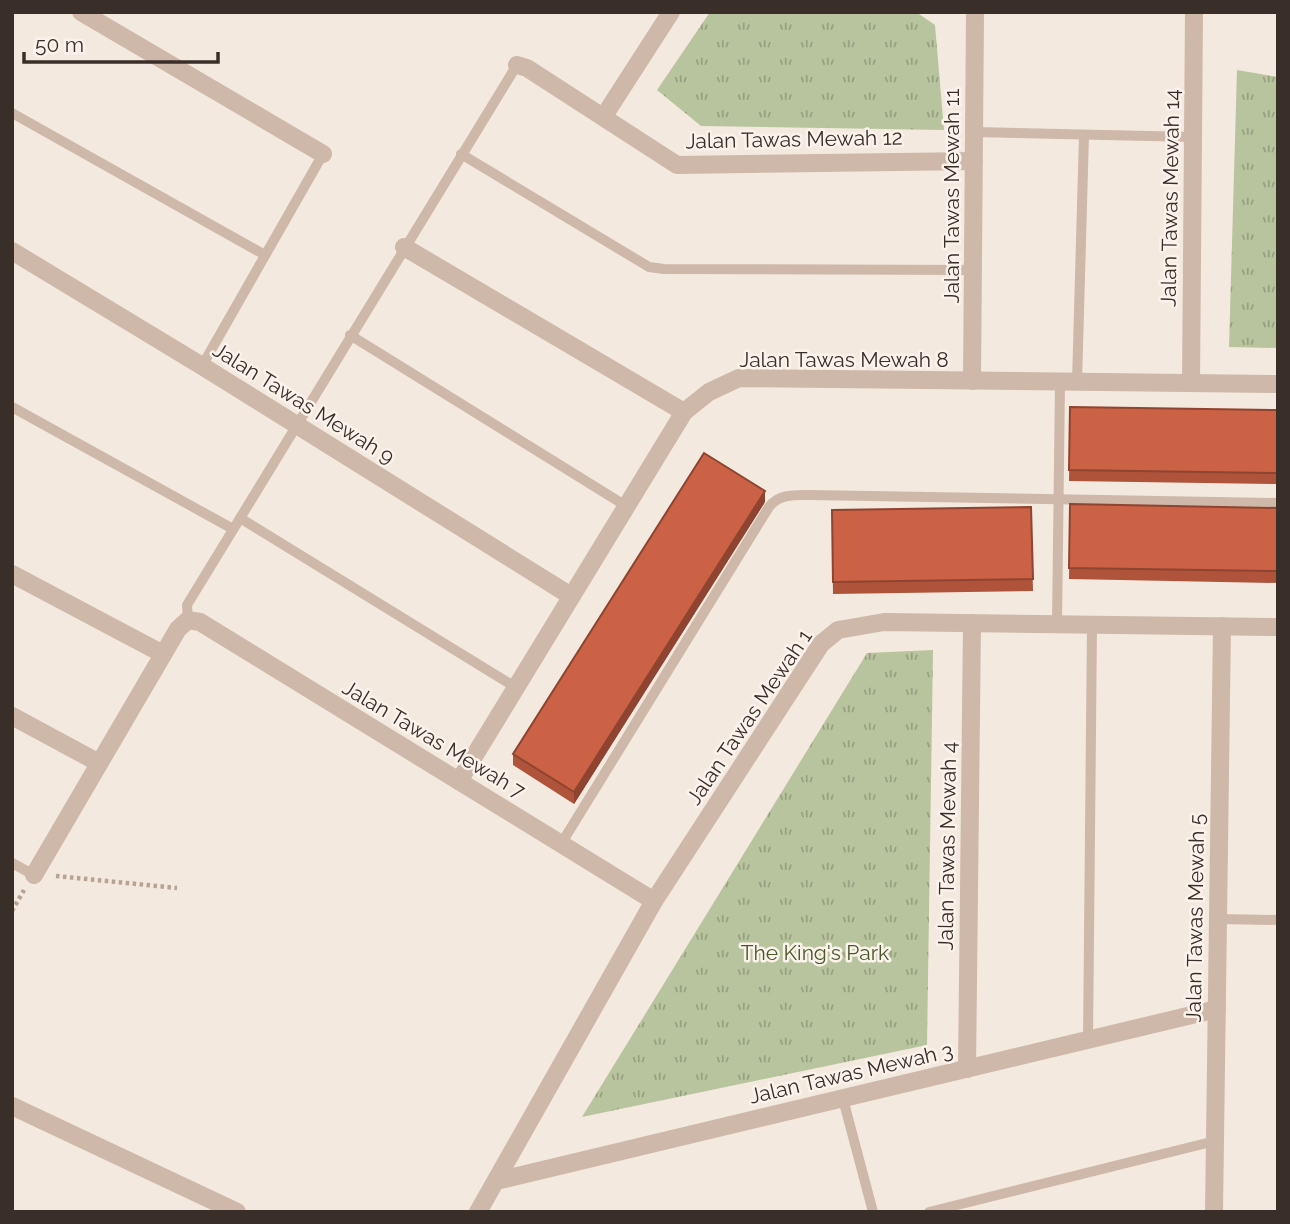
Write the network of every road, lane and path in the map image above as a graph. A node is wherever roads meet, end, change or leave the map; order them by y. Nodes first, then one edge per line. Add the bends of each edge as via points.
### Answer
1 (81, 12) edge
2 (671, 12) edge
3 (975, 12) edge
4 (1194, 12) edge
5 (517, 65) joint
6 (12, 113) edge
7 (604, 116) junction
8 (974, 132) junction
9 (1084, 135) junction
10 (1193, 137) junction
11 (323, 154) joint
12 (461, 155) junction
13 (974, 161) junction
14 (404, 247) junction
15 (12, 251) edge
16 (265, 255) junction
17 (973, 270) junction
18 (351, 335) junction
19 (202, 366) junction
20 (972, 381) junction
21 (1069, 382) junction
22 (1191, 383) junction
23 (1278, 384) edge
24 (12, 407) edge
25 (684, 412) junction
26 (296, 425) junction
27 (1059, 501) junction
28 (1278, 503) edge
29 (626, 506) junction
30 (240, 518) junction
31 (233, 529) junction
32 (12, 574) edge
33 (571, 596) junction
34 (188, 620) junction
35 (972, 623) junction
36 (1057, 624) junction
37 (1092, 624) junction
38 (1222, 626) junction
39 (1278, 626) edge
40 (163, 654) junction
41 (516, 687) junction
42 (12, 716) edge
43 (99, 763) junction
44 (458, 781) junction
45 (561, 844) junction
46 (12, 863) edge
47 (33, 875) junction
48 (177, 888) dead end
49 (654, 901) junction
50 (1218, 919) junction
51 (1278, 920) edge
52 (1217, 1009) junction
53 (1088, 1040) junction
54 (967, 1069) junction
55 (844, 1099) junction
56 (12, 1106) edge
57 (1215, 1141) junction
58 (496, 1181) junction
59 (237, 1212) edge
60 (478, 1212) edge
61 (873, 1212) edge
62 (929, 1212) edge
63 (1214, 1212) edge

1 - 11 street
2 - 7 street
3 - 8 street, Jalan Tawas Mewah 11
4 - 10 street, Jalan Tawas Mewah 14
5 - 7 street, Jalan Tawas Mewah 12
5 - 12 lane
6 - 16 lane
7 - 13 street, Jalan Tawas Mewah 12 via 677,164
8 - 9 lane
8 - 13 street, Jalan Tawas Mewah 11
9 - 10 lane
9 - 21 lane
10 - 22 street, Jalan Tawas Mewah 14
11 - 16 lane
12 - 14 lane
12 - 17 lane via 649,267
13 - 17 street, Jalan Tawas Mewah 11
14 - 18 lane
14 - 25 street
15 - 19 street, Jalan Tawas Mewah 9
16 - 19 lane
17 - 20 street, Jalan Tawas Mewah 11
18 - 26 lane
18 - 29 lane
19 - 26 street, Jalan Tawas Mewah 9
20 - 21 street, Jalan Tawas Mewah 8
20 - 25 street, Jalan Tawas Mewah 8 via 739,378 709,392
21 - 22 street, Jalan Tawas Mewah 8
21 - 27 lane
22 - 23 street, Jalan Tawas Mewah 8
24 - 31 lane
25 - 29 street, Jalan Tawas Mewah 8
26 - 30 lane
26 - 33 street, Jalan Tawas Mewah 9
27 - 28 lane
27 - 36 lane
27 - 45 lane via 795,495 773,502
29 - 33 street, Jalan Tawas Mewah 8
30 - 31 lane
30 - 41 lane
31 - 34 lane via 187,605
32 - 40 street
33 - 41 street, Jalan Tawas Mewah 8
34 - 40 street
34 - 44 street, Jalan Tawas Mewah 7 via 200,622
35 - 36 street, Jalan Tawas Mewah 1
35 - 49 street, Jalan Tawas Mewah 1 via 884,622 838,629 821,644
35 - 54 street, Jalan Tawas Mewah 4
36 - 37 street, Jalan Tawas Mewah 1
37 - 38 street, Jalan Tawas Mewah 1
37 - 53 lane
38 - 39 street, Jalan Tawas Mewah 1
38 - 50 street, Jalan Tawas Mewah 5
40 - 43 street
41 - 44 street, Jalan Tawas Mewah 8
42 - 43 street
43 - 47 street
44 - 45 street, Jalan Tawas Mewah 7
45 - 49 street, Jalan Tawas Mewah 7
46 - 47 lane
47 - 48 path
49 - 58 street, Jalan Tawas Mewah 1
50 - 51 lane
50 - 52 street, Jalan Tawas Mewah 5
52 - 53 street, Jalan Tawas Mewah 3
52 - 57 street, Jalan Tawas Mewah 5
53 - 54 street, Jalan Tawas Mewah 3
54 - 55 street, Jalan Tawas Mewah 3
55 - 58 street, Jalan Tawas Mewah 3
55 - 61 lane
56 - 59 street
57 - 62 lane
57 - 63 street, Jalan Tawas Mewah 5
58 - 60 street, Jalan Tawas Mewah 1

